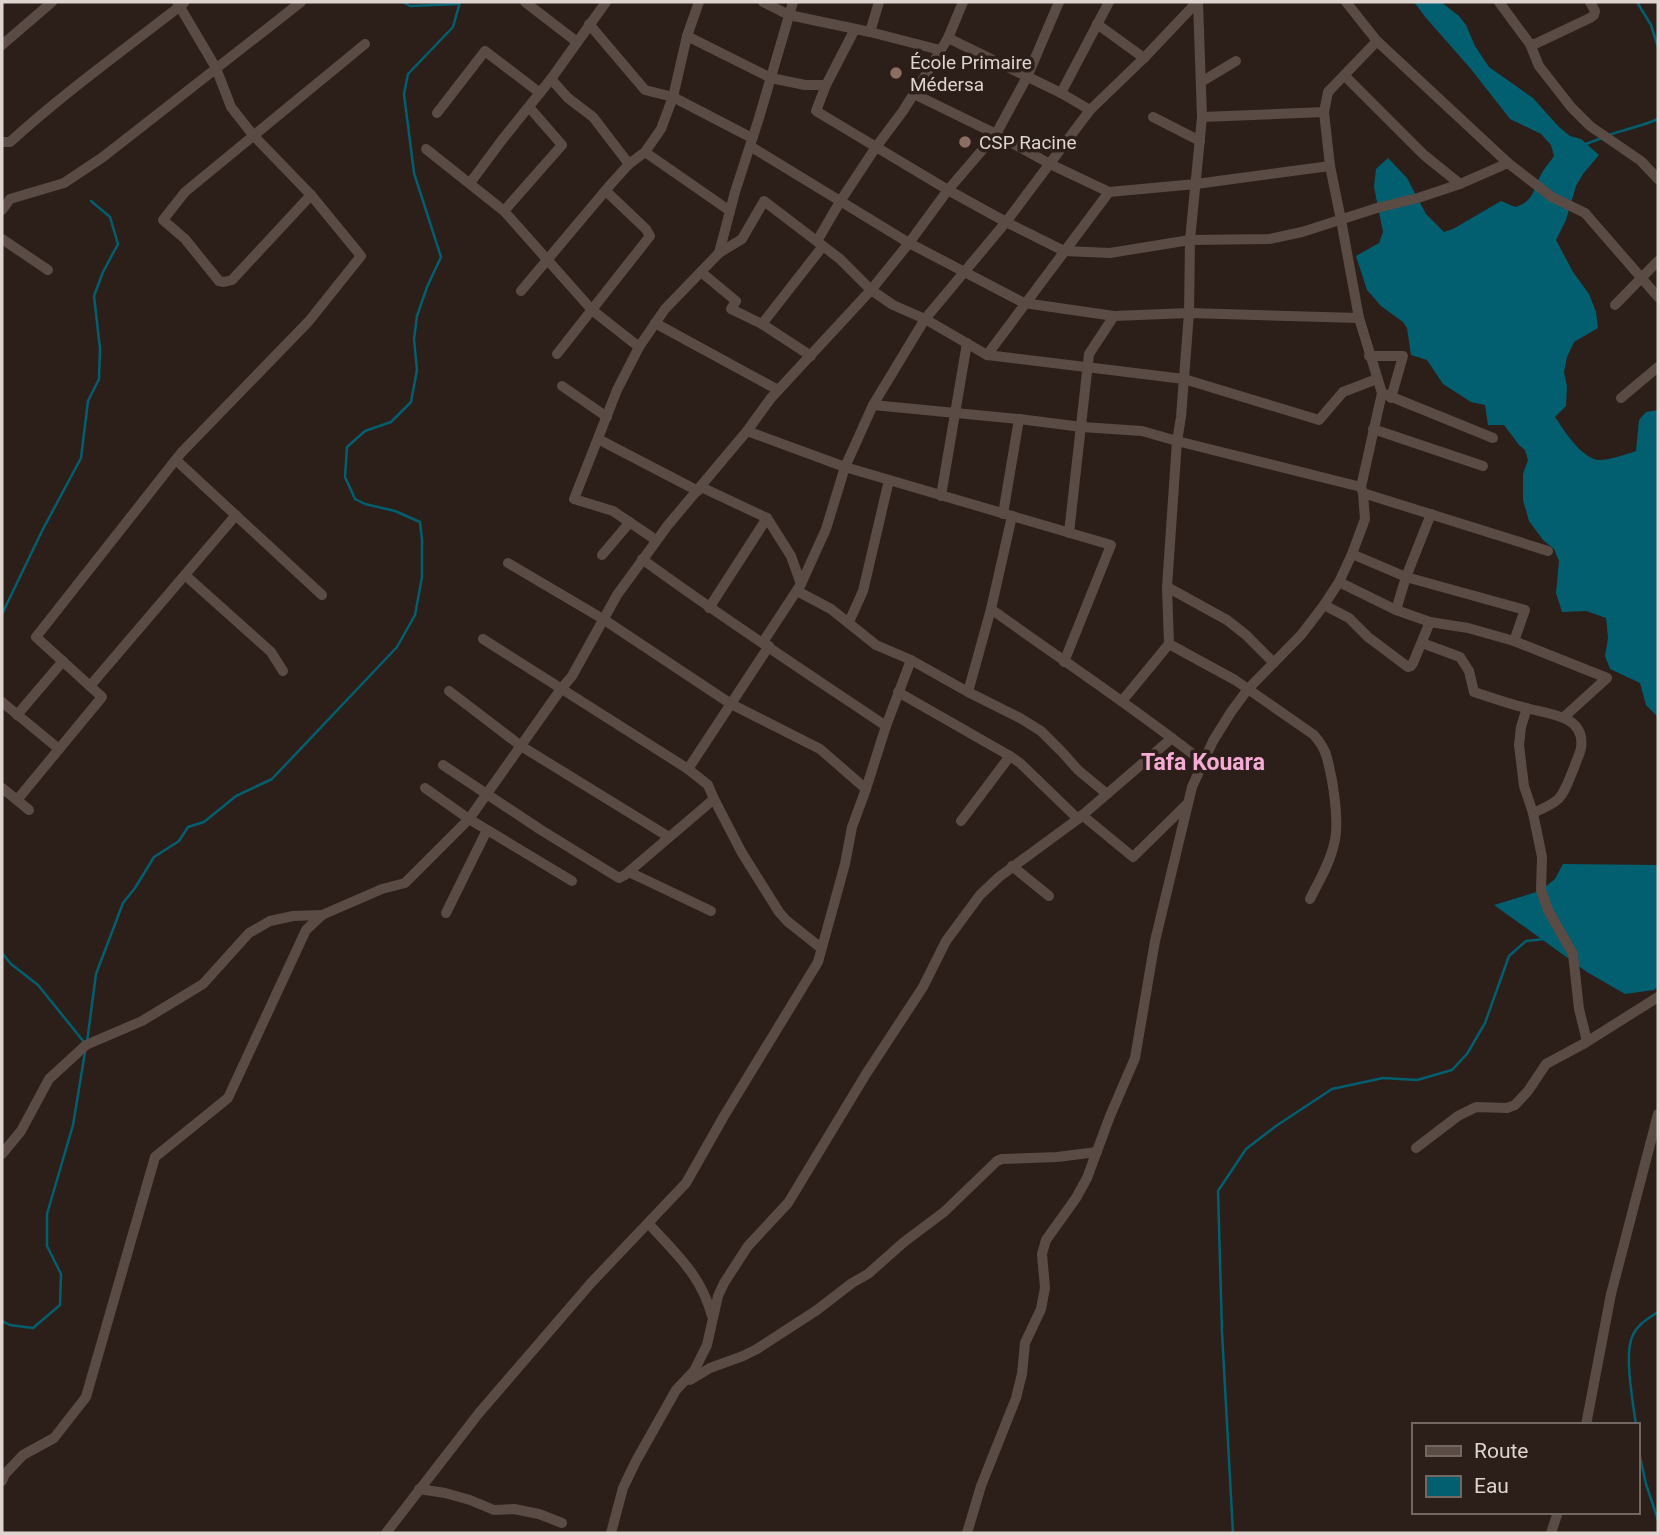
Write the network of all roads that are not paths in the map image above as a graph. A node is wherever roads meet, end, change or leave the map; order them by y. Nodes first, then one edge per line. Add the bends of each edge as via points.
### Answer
1 (52, 2) edge
2 (301, 2) edge
3 (525, 2) edge
4 (606, 2) edge
5 (699, 2) edge
6 (763, 2) edge
7 (793, 2) edge
8 (879, 2) edge
9 (963, 2) edge
10 (1059, 2) edge
11 (1109, 2) edge
12 (1197, 2) edge
13 (1346, 2) edge
14 (1499, 2) edge
15 (1590, 2) edge
16 (181, 3) edge
17 (789, 15) junction
18 (589, 24) junction
19 (1097, 24) junction
20 (855, 29) junction
21 (870, 32) junction
22 (687, 36) junction
23 (948, 38) junction
24 (1377, 41) junction
25 (577, 42) junction
26 (366, 44) dead end
27 (1530, 44) junction
28 (2, 45) edge
29 (940, 50) junction
30 (1144, 58) junction
31 (1236, 61) dead end
32 (216, 68) junction
33 (1345, 76) junction
34 (771, 78) junction
35 (1027, 78) junction
36 (551, 79) junction
37 (1201, 82) junction
38 (826, 85) junction
39 (540, 93) junction
40 (1062, 93) junction
41 (914, 94) junction
42 (673, 97) junction
43 (529, 107) junction
44 (1090, 110) junction
45 (1324, 112) junction
46 (437, 113) dead end
47 (1153, 117) dead end
48 (1202, 117) junction
49 (996, 134) junction
50 (253, 135) junction
51 (1200, 141) junction
52 (2, 142) edge
53 (751, 142) junction
54 (876, 147) junction
55 (426, 149) dead end
56 (645, 152) junction
57 (1508, 163) junction
58 (629, 164) junction
59 (1051, 164) junction
60 (1329, 166) junction
61 (1658, 179) edge
62 (470, 183) junction
63 (1196, 184) junction
64 (1460, 184) junction
65 (948, 190) junction
66 (606, 191) junction
67 (1109, 192) junction
68 (311, 195) junction
69 (841, 200) junction
70 (2, 210) edge
71 (504, 211) junction
72 (730, 211) junction
73 (1341, 220) junction
74 (1006, 222) junction
75 (2, 239) edge
76 (1190, 240) junction
77 (909, 243) junction
78 (820, 244) junction
79 (1064, 251) junction
80 (719, 253) junction
81 (546, 260) junction
82 (1658, 261) edge
83 (48, 270) dead end
84 (965, 271) junction
85 (701, 272) junction
86 (1643, 278) junction
87 (871, 290) junction
88 (521, 291) dead end
89 (1658, 297) edge
90 (1024, 303) junction
91 (1615, 305) dead end
92 (592, 310) junction
93 (1189, 313) junction
94 (1114, 316) junction
95 (1359, 318) junction
96 (925, 319) junction
97 (655, 323) junction
98 (762, 324) junction
99 (967, 343) junction
100 (639, 346) junction
101 (557, 354) dead end
102 (987, 355) junction
103 (811, 356) junction
104 (1369, 356) junction
105 (1088, 367) junction
106 (1658, 367) edge
107 (1184, 379) junction
108 (1377, 379) junction
109 (562, 386) dead end
110 (778, 390) junction
111 (1386, 395) junction
112 (1621, 398) dead end
113 (873, 405) junction
114 (956, 412) junction
115 (607, 417) junction
116 (1018, 419) junction
117 (1082, 427) junction
118 (1373, 429) junction
119 (747, 431) junction
120 (1493, 438) dead end
121 (598, 439) junction
122 (1177, 441) junction
123 (176, 460) junction
124 (1483, 466) dead end
125 (845, 467) junction
126 (889, 480) junction
127 (699, 489) junction
128 (1362, 490) junction
129 (941, 496) junction
130 (1431, 514) junction
131 (236, 515) junction
132 (1008, 515) junction
133 (766, 518) junction
134 (630, 522) junction
135 (1069, 533) junction
136 (656, 540) junction
137 (1548, 551) dead end
138 (1352, 554) junction
139 (602, 555) dead end
140 (642, 559) junction
141 (508, 562) dead end
142 (185, 575) junction
143 (1406, 577) junction
144 (1339, 582) junction
145 (799, 587) junction
146 (1167, 587) junction
147 (323, 595) dead end
148 (1324, 605) junction
149 (709, 608) junction
150 (991, 609) junction
151 (1396, 610) junction
152 (603, 620) junction
153 (849, 622) junction
154 (1430, 622) junction
155 (483, 639) dead end
156 (1514, 641) junction
157 (1169, 643) junction
158 (1422, 643) junction
159 (766, 644) junction
160 (911, 660) junction
161 (63, 661) junction
162 (1064, 662) junction
163 (1273, 663) junction
164 (284, 671) dead end
165 (90, 686) junction
166 (561, 689) junction
167 (1248, 689) junction
168 (449, 691) dead end
169 (898, 692) junction
170 (968, 692) junction
171 (1122, 701) junction
172 (2, 702) edge
173 (731, 704) junction
174 (1527, 708) junction
175 (17, 715) junction
176 (1564, 717) junction
177 (886, 726) junction
178 (1172, 738) junction
179 (521, 746) junction
180 (59, 749) junction
181 (1010, 756) junction
182 (1203, 762) junction
183 (443, 765) dead end
184 (688, 769) junction
185 (2, 788) edge
186 (425, 788) dead end
187 (866, 789) junction
188 (487, 794) junction
189 (1107, 794) junction
190 (714, 799) junction
191 (17, 800) junction
192 (1186, 805) junction
193 (29, 810) dead end
194 (1533, 813) junction
195 (1080, 817) junction
196 (469, 819) junction
197 (961, 821) dead end
198 (487, 830) junction
199 (669, 837) junction
200 (1012, 866) junction
201 (629, 872) junction
202 (572, 881) dead end
203 (1049, 896) dead end
204 (1310, 899) dead end
205 (711, 911) dead end
206 (446, 913) dead end
207 (322, 915) junction
208 (821, 948) junction
209 (1658, 997) edge
210 (1587, 1041) junction
211 (1658, 1114) edge
212 (1416, 1148) dead end
213 (1097, 1152) junction
214 (2, 1154) edge
215 (649, 1224) junction
216 (713, 1322) junction
217 (676, 1390) junction
218 (1586, 1423) edge
219 (2, 1481) edge
220 (419, 1489) junction
221 (1557, 1514) edge
222 (562, 1523) dead end
223 (386, 1533) edge
224 (611, 1533) edge
225 (967, 1533) edge
226 (1551, 1533) edge

1 - 28 street
2 - 32 street
3 - 25 street
4 - 18 street
5 - 22 street
6 - 17 street
7 - 17 street
8 - 21 street
9 - 23 street
10 - 35 street
11 - 19 street
12 - 30 street
12 - 37 street
13 - 24 street
14 - 27 street
15 - 27 street via 1595,11 1590,18
16 - 32 street
16 - 52 street via 10,142
17 - 20 street
17 - 34 street
18 - 25 street
18 - 42 street via 645,90
19 - 30 street
19 - 40 street
20 - 21 street
20 - 38 street
21 - 29 street
22 - 34 street
22 - 42 street
23 - 29 street
23 - 35 street
24 - 33 street
24 - 57 street
25 - 36 street
26 - 50 street
27 - 61 street via 1539,66 1571,107
29 - 41 street
30 - 44 street
31 - 37 street
32 - 50 street via 231,107
32 - 70 street via 64,183 10,199
33 - 45 street via 1328,92
33 - 64 street via 1424,155
34 - 38 street
34 - 53 street
35 - 40 street
35 - 49 street
36 - 39 street
36 - 58 street via 593,117
37 - 48 street
38 - 54 street via 816,111
39 - 43 street
39 - 46 street via 485,51
40 - 44 street
41 - 49 street
41 - 54 street
42 - 53 street
42 - 56 street via 661,129
43 - 62 street
43 - 71 street via 562,145
44 - 59 street
45 - 48 street
45 - 60 street
47 - 51 street
48 - 51 street
49 - 59 street
49 - 65 street
50 - 68 street
50 - 68 street via 185,192 163,220 219,281 232,280
51 - 63 street
53 - 69 street
53 - 72 street
54 - 65 street
54 - 69 street
55 - 62 street
56 - 58 street
56 - 72 street
57 - 64 street
57 - 86 street via 1552,197 1585,213
58 - 66 street
59 - 67 street
59 - 74 street
60 - 63 street
60 - 73 street
62 - 71 street
63 - 67 street
63 - 76 street
64 - 73 street
65 - 74 street
65 - 77 street
66 - 81 street
66 - 92 street via 650,236
67 - 79 street
68 - 123 street via 361,256 309,321
69 - 77 street
69 - 78 street
71 - 81 street
72 - 80 street
73 - 76 street via 1269,239
73 - 95 street
74 - 79 street
74 - 84 street
75 - 83 street
76 - 79 street via 1110,253
76 - 93 street
77 - 84 street
77 - 87 street
78 - 80 street via 764,201 742,239
78 - 87 street
78 - 98 street
79 - 90 street
80 - 85 street
81 - 88 street
81 - 92 street
82 - 86 street
84 - 90 street
84 - 96 street
85 - 97 street
85 - 98 street via 736,301 731,309
86 - 89 street
86 - 91 street
87 - 96 street
87 - 103 street
90 - 94 street
90 - 102 street
92 - 100 street
92 - 101 street
93 - 94 street
93 - 95 street
93 - 107 street
94 - 105 street via 1089,354
95 - 104 street
96 - 99 street
96 - 113 street
97 - 100 street
97 - 110 street
98 - 103 street
99 - 102 street
99 - 114 street
100 - 115 street
102 - 105 street
103 - 110 street
104 - 108 street
104 - 111 street via 1403,356
105 - 107 street
105 - 117 street
106 - 112 street
107 - 108 street via 1319,420 1343,393
107 - 122 street
108 - 111 street
109 - 115 street
110 - 119 street
111 - 118 street
111 - 120 street
113 - 114 street
113 - 125 street
114 - 116 street
114 - 129 street
115 - 121 street
116 - 117 street
116 - 132 street
117 - 122 street via 1142,431
117 - 135 street
118 - 124 street
118 - 128 street
119 - 125 street
119 - 127 street
121 - 127 street
121 - 134 street via 574,499 613,511
122 - 128 street
122 - 146 street
123 - 131 street
123 - 161 street via 36,638
125 - 126 street
125 - 145 street via 826,529
126 - 129 street
126 - 153 street via 863,591
127 - 133 street
127 - 136 street
128 - 130 street
128 - 138 street via 1365,519
129 - 132 street
130 - 137 street
130 - 143 street
131 - 142 street
131 - 147 street
132 - 135 street
132 - 150 street
133 - 145 street via 791,556
133 - 149 street
134 - 136 street
134 - 139 street
135 - 162 street via 1111,545
136 - 140 street
138 - 143 street
138 - 144 street
140 - 149 street
140 - 152 street
141 - 152 street
142 - 164 street via 271,652
142 - 165 street
143 - 151 street
143 - 156 street via 1525,610
144 - 148 street
144 - 151 street
145 - 153 street
145 - 159 street
146 - 157 street
146 - 163 street via 1227,620
148 - 158 street via 1349,618 1408,667
148 - 163 street
149 - 159 street
150 - 162 street
150 - 170 street
151 - 154 street
152 - 166 street
152 - 173 street
153 - 160 street via 876,645
154 - 156 street
154 - 158 street
155 - 166 street
156 - 176 street via 1607,678
157 - 167 street
157 - 171 street
158 - 174 street via 1460,657 1474,692
159 - 173 street
159 - 177 street
160 - 169 street
160 - 170 street
161 - 165 street
161 - 175 street
162 - 171 street
163 - 167 street
165 - 180 street via 102,697
166 - 179 street
166 - 184 street
167 - 182 street
167 - 204 street via 1314,735 1328,759 1337,831
168 - 179 street
169 - 177 street
169 - 181 street
170 - 189 street via 1041,731
171 - 178 street
172 - 175 street
173 - 184 street
173 - 187 street via 820,749
174 - 176 street
174 - 194 street via 1519,745
175 - 180 street
176 - 194 street via 1578,730 1581,749 1562,797
177 - 187 street
178 - 182 street
178 - 189 street
179 - 188 street
179 - 199 street
180 - 191 street
181 - 195 street
181 - 197 street
182 - 192 street
183 - 188 street
184 - 190 street via 708,785
185 - 191 street
186 - 196 street
187 - 208 street
188 - 196 street
188 - 201 street via 615,877
189 - 195 street
190 - 199 street
190 - 208 street via 779,912
191 - 193 street
192 - 195 street via 1133,857
192 - 213 street via 1155,941 1135,1058
194 - 210 street via 1542,857 1541,890 1573,954
195 - 200 street
196 - 198 street
196 - 207 street via 405,883
198 - 202 street
198 - 206 street
199 - 201 street
200 - 203 street
200 - 216 street via 979,895 946,941 923,986 788,1203 741,1256 718,1296
201 - 205 street
207 - 214 street via 270,921 249,933 203,984 142,1021 86,1045 49,1079 21,1131
207 - 219 street via 306,930 228,1098 155,1157 86,1397 54,1438 23,1455
208 - 215 street via 816,967 686,1183
209 - 210 street
210 - 212 street via 1546,1064 1515,1105 1476,1107
211 - 218 street via 1611,1294
213 - 217 street via 997,1161 868,1274 758,1349 710,1368
213 - 225 street via 1076,1198 1046,1240 1041,1309 1025,1343 1016,1398 978,1492
215 - 216 street via 693,1272 707,1297
215 - 220 street via 591,1283
216 - 217 street via 700,1361
217 - 224 street via 623,1488
220 - 222 street
220 - 223 street
221 - 226 street

